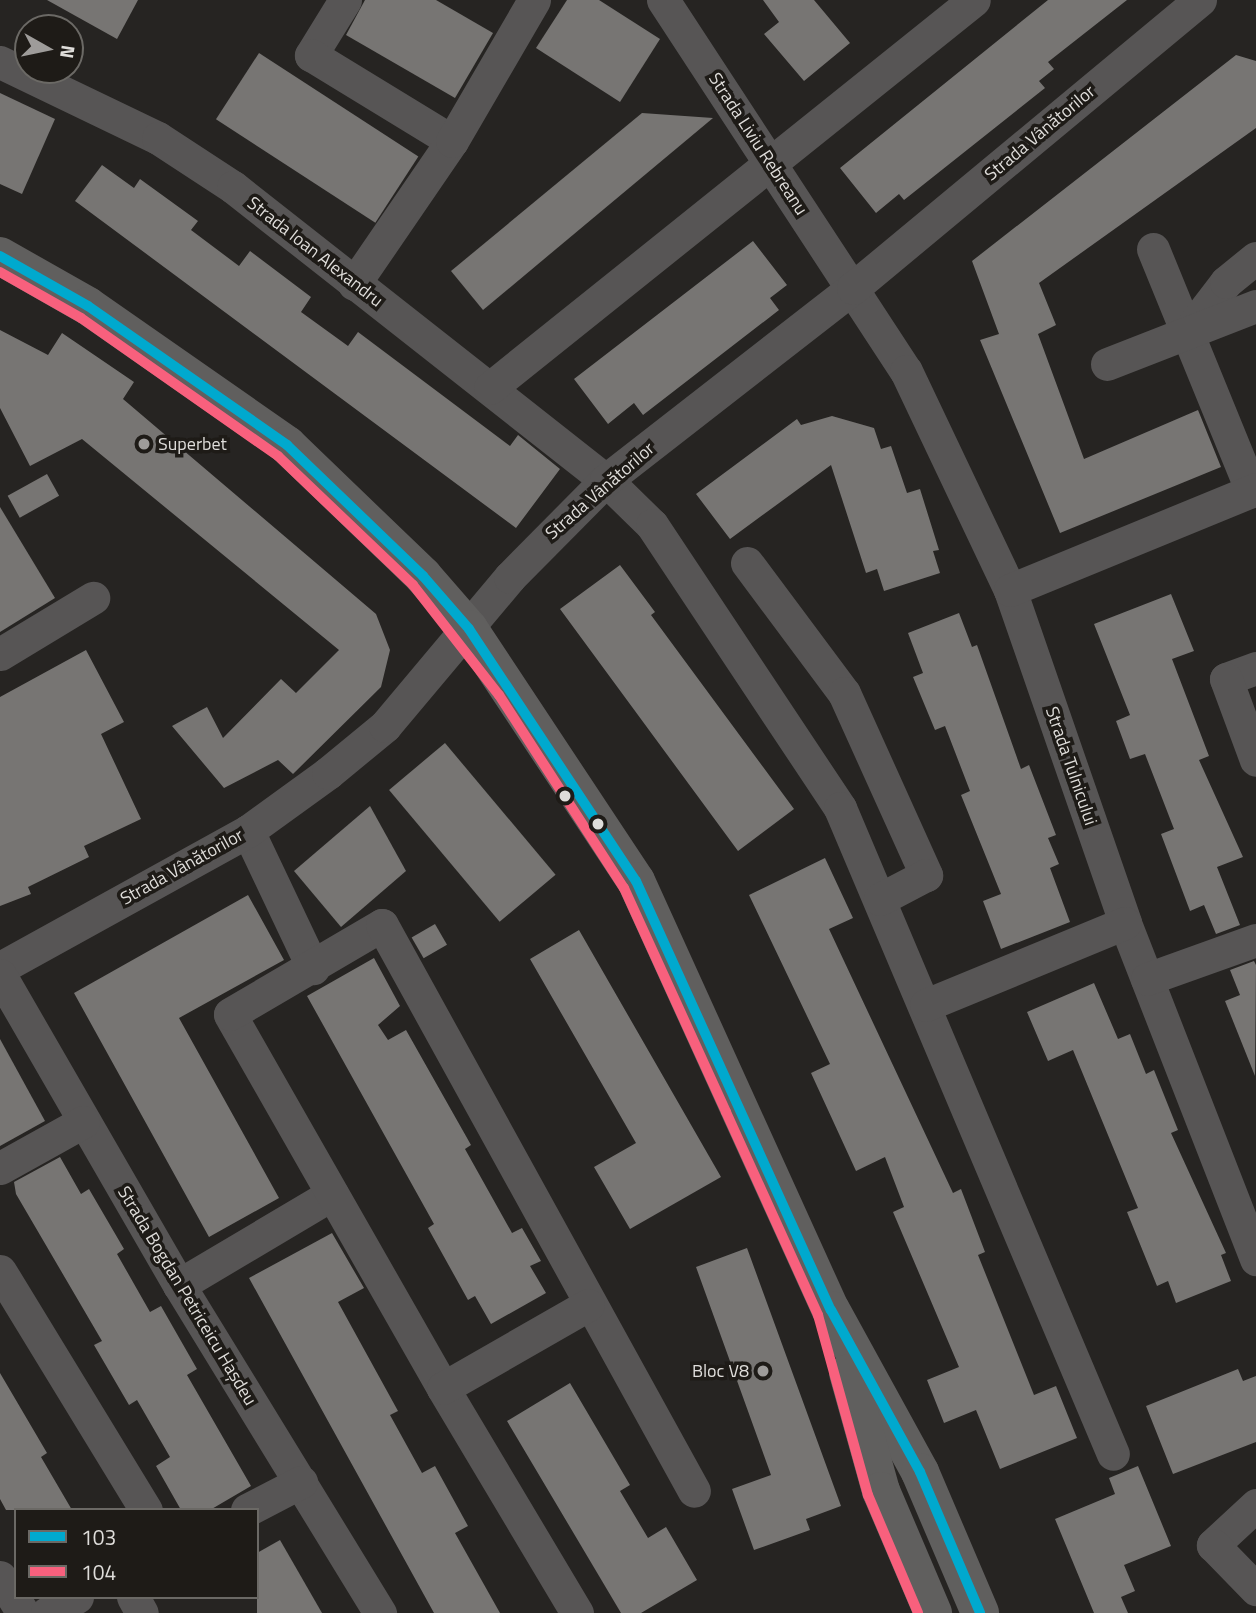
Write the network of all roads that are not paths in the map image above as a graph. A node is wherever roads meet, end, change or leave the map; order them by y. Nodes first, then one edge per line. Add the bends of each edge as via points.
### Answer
1 (345, 0) edge
2 (663, 0) edge
3 (974, 0) edge
4 (1200, 0) edge
5 (528, 2) edge
6 (0, 62) edge
7 (453, 141) junction
8 (769, 161) junction
9 (1153, 249) dead end
10 (0, 256) edge
11 (1256, 258) edge
12 (354, 284) junction
13 (853, 288) junction
14 (1256, 306) edge
15 (1187, 333) junction
16 (1107, 364) dead end
17 (490, 388) junction
18 (606, 481) junction
19 (1254, 490) edge
20 (747, 562) dead end
21 (1010, 590) junction
22 (93, 598) dead end
23 (469, 629) junction
24 (0, 654) edge
25 (1256, 668) edge
26 (1256, 760) edge
27 (247, 831) junction
28 (880, 900) junction
29 (1125, 923) junction
30 (1256, 940) edge
31 (0, 968) edge
32 (313, 968) junction
33 (0, 975) edge
34 (1147, 979) junction
35 (926, 1005) junction
36 (83, 1122) junction
37 (0, 1168) edge
38 (332, 1194) junction
39 (1247, 1208) edge
40 (1256, 1259) edge
41 (0, 1270) edge
42 (180, 1285) junction
43 (588, 1305) junction
44 (831, 1310) junction
45 (443, 1388) junction
46 (1113, 1454) dead end
47 (301, 1482) junction
48 (694, 1491) dead end
49 (1256, 1505) edge
50 (145, 1508) edge
51 (251, 1508) edge
52 (0, 1577) edge
53 (1256, 1589) edge
54 (14, 1599) edge
55 (74, 1599) edge
56 (47, 1613) edge
57 (380, 1613) edge
58 (577, 1613) edge
59 (933, 1613) edge
60 (980, 1613) edge

1 - 7 street via 311,55
2 - 8 street, Strada Liviu Rebreanu
3 - 8 street
4 - 13 street, Strada Vânătorilor
5 - 7 street
6 - 12 street, Strada Ioan Alexandru via 158,138 233,187
7 - 12 street
8 - 13 street, Strada Liviu Rebreanu
8 - 17 street
9 - 15 street
10 - 23 main road via 99,314 287,445 423,576
11 - 15 street via 1226,282
12 - 17 street, Strada Ioan Alexandru
13 - 18 street, Strada Vânătorilor
13 - 21 street, Strada Tulnicului via 906,371
14 - 15 street
15 - 16 street
15 - 19 street
17 - 18 street, Strada Ioan Alexandru
18 - 23 street, Strada Vânătorilor via 510,577
18 - 28 street, Strada Ioan Alexandru via 652,525 695,585 840,808
19 - 21 street
20 - 28 street via 844,693 926,875
21 - 29 street, Strada Tulnicului
22 - 24 street
23 - 27 street, Strada Vânătorilor via 385,726
23 - 44 main road via 636,881
25 - 26 street via 1226,679
27 - 31 street, Strada Vânătorilor
27 - 32 street
28 - 35 street, Strada Ioan Alexandru
29 - 34 street, Strada Tulnicului
29 - 35 street
30 - 34 street
32 - 38 street via 230,1014
32 - 43 street via 382,925
33 - 36 street, Strada Bogdan Petriceicu Hașdeu
34 - 39 street, Strada Tulnicului
35 - 46 street, Strada Ioan Alexandru
36 - 37 street
36 - 42 street, Strada Bogdan Petriceicu Hașdeu
38 - 42 street
38 - 45 street
39 - 40 street, Strada Tulnicului
41 - 50 street
42 - 47 street, Strada Bogdan Petriceicu Hașdeu
43 - 45 street
43 - 48 street
44 - 59 main road via 881,1491
44 - 60 main road via 920,1472
45 - 58 street
47 - 51 street
47 - 57 street, Strada Bogdan Petriceicu Hașdeu
49 - 53 street via 1213,1545
52 - 54 street
55 - 56 street

